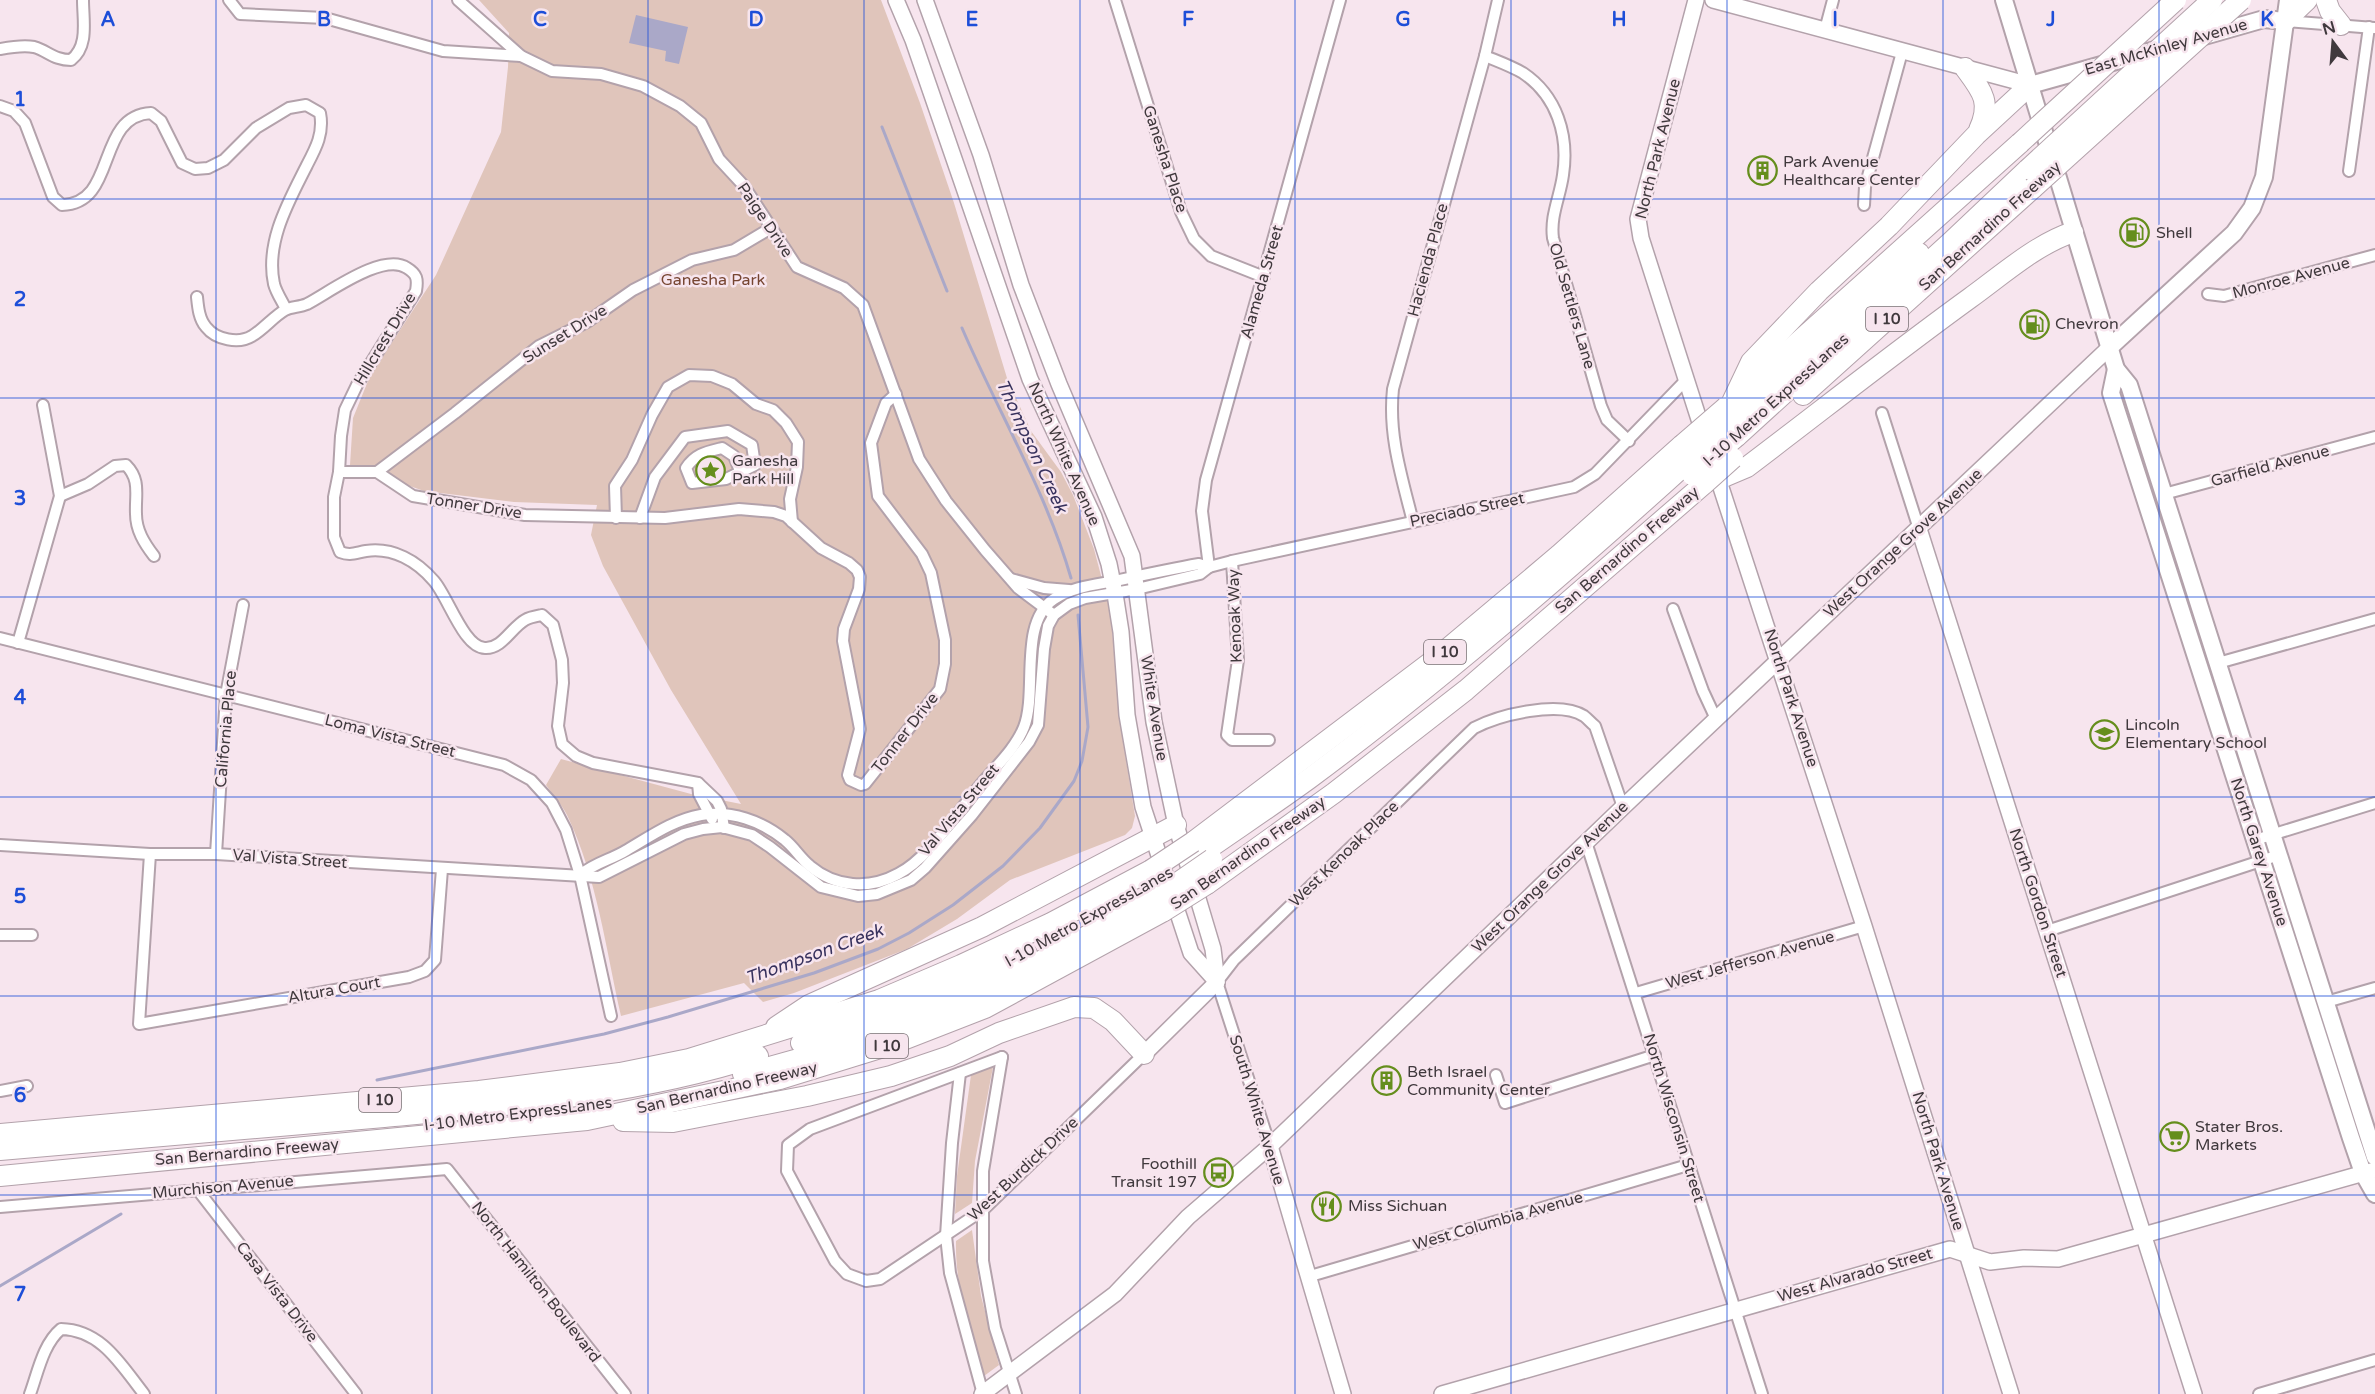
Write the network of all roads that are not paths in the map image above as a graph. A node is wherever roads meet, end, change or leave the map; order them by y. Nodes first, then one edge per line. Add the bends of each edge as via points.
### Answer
1 (83, 0) edge
2 (230, 0) edge
3 (458, 0) edge
4 (896, 0) edge
5 (925, 0) edge
6 (1114, 0) edge
7 (1340, 0) edge
8 (1498, 0) edge
9 (1696, 0) edge
10 (1713, 0) edge
11 (1833, 0) edge
12 (2004, 0) edge
13 (2176, 0) edge
14 (2212, 0) edge
15 (2241, 0) edge
16 (2288, 0) edge
17 (2307, 0) edge
18 (2326, 0) edge
19 (2285, 21) junction
20 (2341, 25) junction
21 (2372, 28) edge
22 (1825, 30) junction
23 (0, 49) edge
24 (1902, 52) junction
25 (521, 56) junction
26 (1485, 56) junction
27 (1965, 68) junction
28 (2030, 85) junction
29 (0, 106) edge
30 (1976, 135) junction
31 (2349, 171) dead end
32 (2030, 179) junction
33 (1864, 205) dead end
34 (771, 228) junction
35 (2073, 232) junction
36 (2375, 255) edge
37 (1264, 277) junction
38 (2208, 294) dead end
39 (197, 297) dead end
40 (286, 309) junction
41 (2109, 348) junction
42 (2116, 369) junction
43 (1686, 380) junction
44 (896, 394) junction
45 (43, 405) dead end
46 (1882, 413) dead end
47 (1736, 431) junction
48 (2375, 437) edge
49 (1629, 441) junction
50 (740, 471) junction
51 (1693, 471) junction
52 (339, 472) junction
53 (376, 472) junction
54 (2164, 494) junction
55 (60, 496) junction
56 (616, 518) junction
57 (640, 518) junction
58 (792, 522) junction
59 (1413, 522) junction
60 (1919, 529) junction
61 (153, 556) dead end
62 (1233, 561) junction
63 (1209, 567) junction
64 (1011, 579) junction
65 (1136, 583) junction
66 (1114, 587) junction
67 (1072, 590) junction
68 (243, 605) dead end
69 (1045, 608) junction
70 (1673, 609) dead end
71 (1054, 615) junction
72 (2375, 619) edge
73 (0, 638) edge
74 (18, 643) junction
75 (1778, 660) junction
76 (2218, 663) junction
77 (226, 695) junction
78 (1716, 719) junction
79 (1269, 740) dead end
80 (2375, 803) edge
81 (1623, 807) junction
82 (716, 814) junction
83 (758, 823) junction
84 (1176, 825) junction
85 (720, 828) junction
86 (2273, 834) junction
87 (752, 835) junction
88 (1153, 837) junction
89 (2255, 840) junction
90 (1586, 842) junction
91 (0, 845) edge
92 (1201, 852) junction
93 (150, 854) junction
94 (216, 854) junction
95 (2280, 855) junction
96 (2261, 860) junction
97 (442, 869) junction
98 (580, 875) junction
99 (1158, 890) junction
100 (1864, 926) junction
101 (2047, 931) junction
102 (0, 935) edge
103 (32, 935) dead end
104 (1217, 982) junction
105 (2375, 988) edge
106 (1636, 993) junction
107 (2326, 1002) junction
108 (611, 1016) dead end
109 (756, 1040) junction
110 (1144, 1054) junction
111 (1656, 1055) junction
112 (960, 1073) junction
113 (1496, 1076) dead end
114 (27, 1086) dead end
115 (0, 1091) edge
116 (587, 1120) junction
117 (0, 1134) edge
118 (1270, 1146) junction
119 (0, 1150) edge
120 (2375, 1157) edge
121 (0, 1164) edge
122 (1688, 1165) junction
123 (447, 1169) joint
124 (2369, 1171) edge
125 (0, 1176) edge
126 (198, 1189) junction
127 (2375, 1194) edge
128 (0, 1207) edge
129 (983, 1210) junction
130 (2143, 1234) junction
131 (946, 1236) junction
132 (1967, 1254) junction
133 (1308, 1277) junction
134 (1735, 1309) junction
135 (2375, 1360) edge
136 (1010, 1373) junction
137 (30, 1394) edge
138 (144, 1394) edge
139 (356, 1394) edge
140 (625, 1394) edge
141 (983, 1394) edge
142 (1016, 1394) edge
143 (1343, 1394) edge
144 (1442, 1394) edge
145 (1762, 1394) edge
146 (2011, 1394) edge
147 (2194, 1394) edge
148 (2259, 1394) edge

1 - 23 street via 83,42 80,54 71,60 59,60 36,47
2 - 25 street via 240,14 325,18 443,51
3 - 25 street, Paige Drive
4 - 66 street, North White Avenue via 1030,379 1094,517
5 - 65 street, North White Avenue via 981,155 1022,285 1132,556
6 - 37 street, Ganesha Place via 1181,212 1194,239 1211,256
7 - 37 street, Alameda Street
8 - 26 street, Hacienda Place
9 - 43 street, North Park Avenue via 1638,219
10 - 22 street
11 - 22 street
12 - 28 main road, North Garey Avenue
13 - 47 highway, I-10 Metro ExpressLanes, bridge via 1951,205 1945,229
14 - 32 highway, bridge
15 - 32 highway, San Bernardino Freeway / I 10, bridge
16 - 19 main road
17 - 19 highway
18 - 20 highway
19 - 20 street, East McKinley Avenue
19 - 28 main road, East McKinley Avenue via 2264,19
19 - 41 main road via 2264,177 2252,208 2234,233
20 - 21 street, East McKinley Avenue
21 - 31 street
22 - 24 street
24 - 27 street
24 - 33 street via 1865,187
25 - 34 street, Paige Drive via 552,71 601,74 644,86 680,106 700,123 719,159 744,186
26 - 49 street, Old Settlers Lane via 1531,79 1552,102 1558,118 1565,151 1551,225 1553,238 1600,406 1607,420
26 - 59 street, Hacienda Place via 1393,390 1393,438
27 - 28 street
27 - 30 highway via 1985,101 1986,115
28 - 30 highway
28 - 35 main road, North Garey Avenue
29 - 40 street via 14,111 26,123 53,197 62,205 87,198 98,183 116,137 128,121 141,114 151,114 161,121 182,164 195,169 224,160 256,128 289,108 306,105 320,113 319,141 277,229 274,284
30 - 47 highway via 1751,362
32 - 47 highway, San Bernardino Freeway / I 10
34 - 44 street, Paige Drive via 797,267 844,288 863,305
34 - 53 street, Sunset Drive via 734,250 692,260 633,290 587,322 539,346
35 - 41 main road, North Garey Avenue
35 - 47 highway via 2035,250 1938,321
36 - 38 street, Monroe Avenue via 2224,296
37 - 63 street, Alameda Street via 1206,480 1202,511
39 - 40 street via 206,327 215,335 241,341
40 - 52 street, Hillcrest Drive via 303,305 387,263 402,265 414,272 418,281 416,291 345,410
41 - 42 main road, North Garey Avenue
41 - 60 street, West Orange Grove Avenue
42 - 54 main road, North Garey Avenue via 2129,385
42 - 89 main road, North Garey Avenue via 2111,393
43 - 49 street, Preciado Street
43 - 75 street, North Park Avenue
44 - 58 street, Tonner Drive via 886,403 871,443 878,496 922,554 931,573 945,640 945,664 940,689 865,784 850,780 849,775 860,729 843,641 860,577 849,563 821,548
44 - 64 street, Paige Drive via 919,459 946,501
45 - 55 street
46 - 60 street, North Gordon Street
47 - 51 highway, San Bernardino Freeway / I 10, bridge
47 - 51 highway
47 - 51 highway, I-10 Metro ExpressLanes, bridge
48 - 54 street, Garfield Avenue
49 - 59 street, Preciado Street via 1595,474 1574,487
50 - 50 street via 726,480 692,483 686,468 701,453 722,448 734,456
50 - 57 street via 755,465 752,445 728,430 686,437 654,477
51 - 92 highway, San Bernardino Freeway / I 10 via 1559,555
51 - 92 highway, I-10 Metro ExpressLanes via 1545,606 1316,788 1253,834
51 - 99 highway, San Bernardino Freeway / I 10, bridge via 1466,690 1334,793 1207,884
52 - 53 street
52 - 82 street, Hillcrest Drive via 334,497 334,537 340,552 350,555 383,550 420,567 445,595 468,639 477,647 498,645 527,618 542,615 553,625 562,660 558,726 562,744 593,763 698,783 699,794
53 - 56 street, Tonner Drive via 412,496 525,515
54 - 76 main road, North Garey Avenue
55 - 61 street via 115,466 126,465 137,484 139,530
55 - 74 street
56 - 57 street, Tonner Drive
56 - 58 street via 615,486 668,387 689,375 712,376 732,384 786,423 798,442 790,499
57 - 58 street, Tonner Drive via 739,509 774,512
59 - 62 street, Preciado Street
60 - 75 street, West Orange Grove Avenue
60 - 101 street, North Gordon Street
62 - 63 street, Preciado Street
62 - 79 street, Kenoak Way via 1238,660 1227,735 1232,740
63 - 65 street, Preciado Street via 1200,574
64 - 67 street via 1044,588
64 - 69 street, Paige Drive
65 - 66 street, Preciado Street
65 - 84 street, White Avenue via 1154,722
66 - 67 street
66 - 71 street via 1068,604
66 - 88 street, North White Avenue via 1127,715 1143,807
67 - 69 street via 1053,599
68 - 77 street, California Place
69 - 71 street, Paige Drive
69 - 83 street, Val Vista Street via 1031,644 1030,703 1024,727 911,866 888,879 844,884 822,875 786,840
70 - 78 street
71 - 87 street, Val Vista Street via 1044,650 1036,732 972,815 911,880 877,894 839,893 821,887
72 - 76 street
73 - 74 street, Loma Vista Street
74 - 77 street, Loma Vista Street
75 - 78 street, West Orange Grove Avenue
75 - 100 street, North Park Avenue
76 - 86 main road, North Garey Avenue
77 - 94 street, California Place
77 - 98 street, Loma Vista Street via 504,765 531,780 552,802 566,830
78 - 81 street, West Orange Grove Avenue
80 - 86 street
81 - 90 street, West Orange Grove Avenue
81 - 104 street, West Kenoak Place via 1594,726 1585,716 1534,711 1490,720 1474,728 1234,960
82 - 83 street, Val Vista Street via 745,817
82 - 85 street, Hillcrest Drive
82 - 98 street, Val Vista Street via 674,823 624,852 593,864
83 - 87 street
84 - 88 highway
84 - 104 street, South White Avenue via 1213,949
85 - 87 street, Val Vista Street
85 - 98 street, Val Vista Street via 684,834 599,877
86 - 89 street
86 - 95 main road, North Garey Avenue
88 - 104 street, North White Avenue via 1191,953
88 - 109 highway via 982,927 809,1005
89 - 96 main road, North Garey Avenue
90 - 106 street, North Wisconsin Street
90 - 118 street, West Orange Grove Avenue
91 - 93 street, Val Vista Street
92 - 99 highway, San Bernardino Freeway / I 10, bridge
92 - 99 highway, I-10 Metro ExpressLanes, bridge
93 - 94 street, Val Vista Street
93 - 97 street, Altura Court via 139,1023 409,977 425,971 435,960
94 - 97 street, Val Vista Street
95 - 96 street
95 - 107 main road, North Garey Avenue
96 - 101 street
96 - 124 main road, North Garey Avenue
97 - 98 street, Val Vista Street
98 - 108 street, Loma Vista Street
99 - 109 highway, San Bernardino Freeway / I 10 via 1052,923 879,1000
99 - 116 highway, San Bernardino Freeway / I 10 via 985,1008 890,1045 780,1079
99 - 119 highway, I-10 Metro ExpressLanes via 948,989 869,1020 744,1061 660,1082 528,1103
99 - 121 highway, I-10 Metro ExpressLanes via 1057,954 939,1008 871,1035 767,1068 660,1095 481,1121
100 - 106 street, West Jefferson Avenue
100 - 132 street, North Park Avenue
101 - 130 street, North Gordon Street
102 - 103 street
104 - 110 street, West Burdick Drive
104 - 118 street, South White Avenue
105 - 107 street
106 - 111 street, North Wisconsin Street
107 - 120 main road, North Garey Avenue
109 - 117 highway, San Bernardino Freeway / I 10 via 620,1073 490,1089
110 - 116 highway via 1113,1021 1094,1008 1074,1007 891,1076 807,1096 673,1122
110 - 129 street, West Burdick Drive
111 - 113 street via 1505,1103
111 - 122 street, North Wisconsin Street
112 - 129 street, West Burdick Drive via 1002,1057 983,1171
112 - 131 street
112 - 131 street, West Burdick Drive via 810,1130 788,1145 787,1171 835,1261 847,1274 866,1281 880,1279
114 - 115 street
116 - 125 highway, San Bernardino Freeway / I 10
118 - 133 street, South White Avenue
118 - 136 street, West Orange Grove Avenue via 1188,1217 1115,1294
122 - 133 street, West Columbia Avenue
122 - 134 street, North Wisconsin Street
123 - 126 street, Murchison Avenue
123 - 140 street, North Hamilton Boulevard
124 - 127 main road, North Garey Avenue
124 - 130 street, West Alvarado Street
126 - 128 street, Murchison Avenue
126 - 139 street, Casa Vista Drive
129 - 131 street, West Burdick Drive
129 - 136 street via 983,1261 995,1328
130 - 132 street, West Alvarado Street via 2058,1259 1990,1262
130 - 147 street, North Gordon Street
131 - 141 street via 950,1273
132 - 134 street, West Alvarado Street via 1950,1249
132 - 146 street, North Park Avenue
133 - 143 street, South White Avenue
134 - 144 street, West Alvarado Street
134 - 145 street, North Wisconsin Street
135 - 148 street
136 - 141 street, West Orange Grove Avenue
136 - 142 street
137 - 138 street via 49,1344 61,1329 75,1329 94,1337 110,1350

